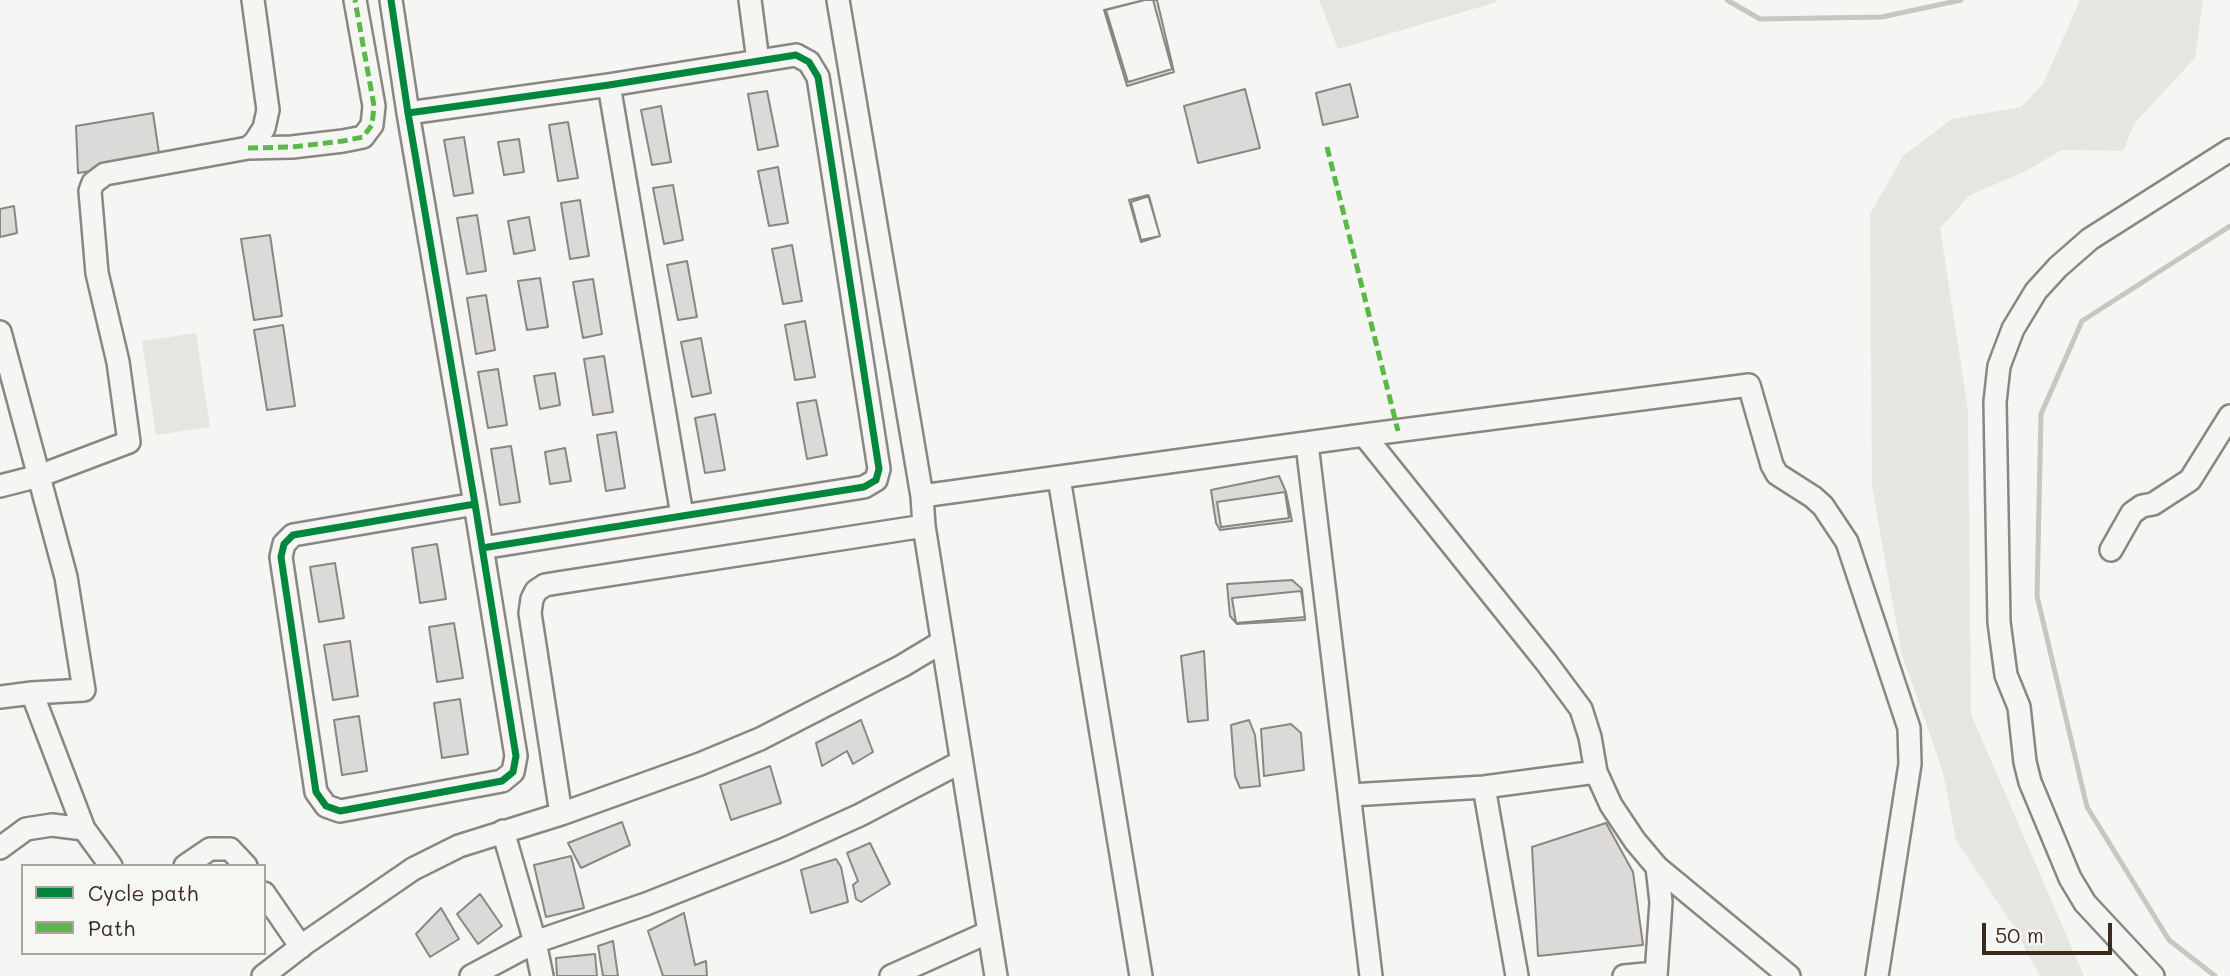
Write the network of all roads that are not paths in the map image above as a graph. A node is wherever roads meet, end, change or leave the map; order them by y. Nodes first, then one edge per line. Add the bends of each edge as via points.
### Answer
1 (253, 0) edge
2 (355, 0) edge
3 (391, 0) edge
4 (838, 0) edge
5 (754, 1) edge
6 (758, 61) junction
7 (609, 85) junction
8 (408, 113) junction
9 (248, 148) junction
10 (2230, 150) edge
11 (0, 332) edge
12 (2230, 416) edge
13 (1364, 435) junction
14 (1307, 444) junction
15 (39, 476) junction
16 (1059, 478) junction
17 (0, 486) edge
18 (922, 496) junction
19 (475, 504) junction
20 (682, 515) junction
21 (924, 526) junction
22 (482, 548) junction
23 (2111, 550) dead end
24 (942, 642) junction
25 (32, 693) junction
26 (0, 697) edge
27 (961, 762) junction
28 (1596, 772) junction
29 (1485, 787) junction
30 (1351, 795) junction
31 (561, 814) junction
32 (84, 829) junction
33 (503, 831) junction
34 (0, 848) edge
35 (110, 864) edge
36 (188, 864) edge
37 (244, 864) edge
38 (1657, 867) junction
39 (266, 896) edge
40 (989, 932) junction
41 (535, 942) junction
42 (301, 947) junction
43 (1656, 974) edge
44 (263, 976) edge
45 (471, 976) edge
46 (542, 976) edge
47 (891, 976) edge
48 (996, 976) edge
49 (1141, 976) edge
50 (1371, 976) edge
51 (1517, 976) edge
52 (1624, 976) edge
53 (1789, 976) edge
54 (1877, 976) edge
55 (2153, 976) edge

1 - 9 street via 268,110 264,128
2 - 9 street via 374,106 372,125 363,137 343,141
3 - 8 street
4 - 18 street
5 - 6 street
6 - 7 street
6 - 20 street via 796,55 809,62 818,77 879,469 876,480 864,487
7 - 8 street
7 - 20 street
8 - 19 street
9 - 15 street via 105,174 93,183 97,273 118,362 129,442
10 - 55 street via 2090,239 2050,275 2013,329 1999,366 1995,402 1999,622 2030,782 2080,895
11 - 15 street
12 - 23 street via 2190,480 2132,513
13 - 14 street
13 - 28 street via 1581,709
13 - 54 street via 1749,385 1777,474 1823,506 1847,541 1909,728 1910,764
14 - 16 street
14 - 30 street
15 - 17 street
15 - 25 street via 66,577 84,690
16 - 18 street
16 - 49 street
18 - 21 street
19 - 22 street
19 - 22 street via 293,535 284,544 281,557 316,792 326,806 340,811 502,781 513,772 516,756
20 - 22 street
21 - 24 street
21 - 31 street via 545,585 536,591 530,612
24 - 27 street
24 - 31 street via 760,739
25 - 26 street
25 - 32 street
27 - 40 street
27 - 41 street via 860,816 785,849
28 - 29 street
28 - 38 street via 1620,822
29 - 30 street
29 - 51 street
30 - 50 street
31 - 33 street
32 - 34 street via 52,825 26,829
32 - 35 street
33 - 41 street
33 - 42 street via 413,869
36 - 37 street via 210,849 230,849
38 - 43 street via 1661,902
38 - 53 street
39 - 42 street
40 - 47 street
40 - 48 street
41 - 45 street
41 - 46 street
42 - 44 street
43 - 52 street

